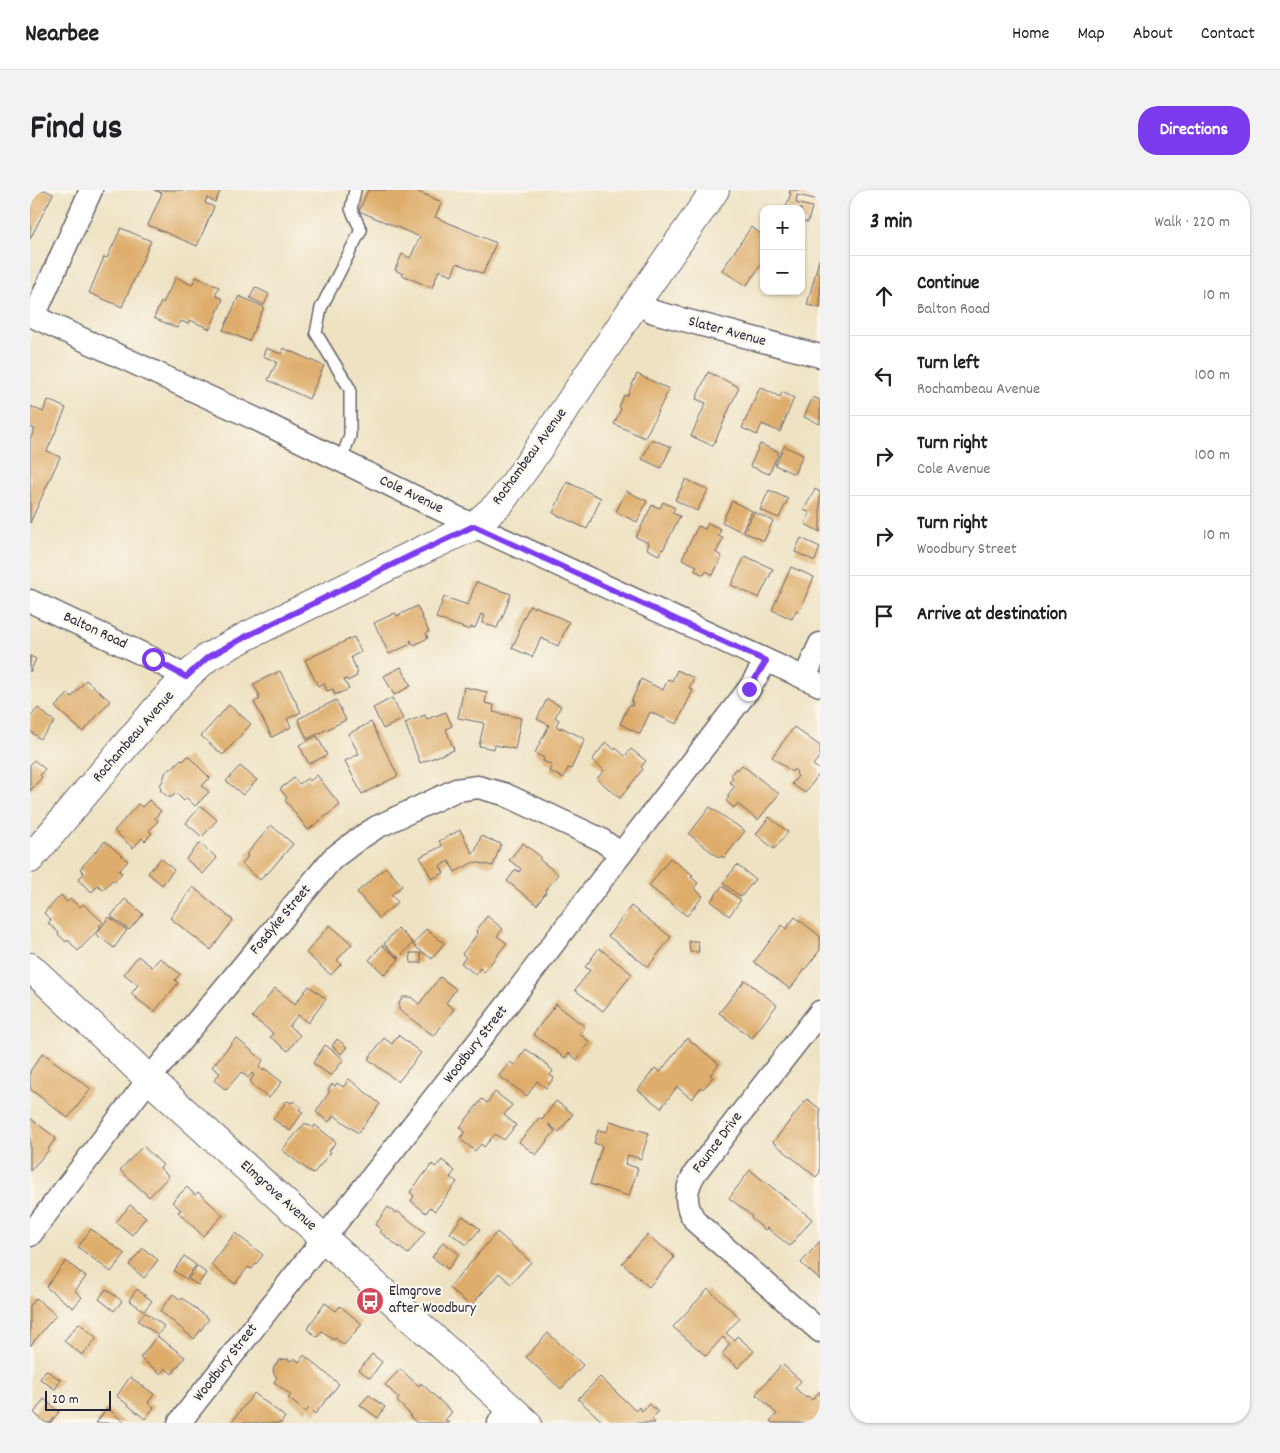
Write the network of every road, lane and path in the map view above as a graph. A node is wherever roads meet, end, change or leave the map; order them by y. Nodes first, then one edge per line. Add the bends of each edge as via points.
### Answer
1 (91, 190) edge
2 (355, 190) edge
3 (715, 190) edge
4 (636, 303) junction
5 (32, 316) edge
6 (820, 356) edge
7 (341, 460) junction
8 (474, 526) junction
9 (30, 600) edge
10 (820, 644) edge
11 (766, 661) junction
12 (186, 677) junction
13 (812, 681) edge
14 (621, 854) junction
15 (30, 860) edge
16 (30, 967) edge
17 (820, 1012) edge
18 (149, 1079) junction
19 (30, 1235) edge
20 (324, 1238) junction
21 (820, 1331) edge
22 (512, 1418) edge
23 (179, 1423) edge

1 - 5 street
2 - 7 lane via 351,209 361,230 321,308 316,333 350,389 350,436
3 - 4 street, Rochambeau Avenue
4 - 6 street, Slater Avenue via 654,312
4 - 8 street, Rochambeau Avenue via 500,503
5 - 7 street, Cole Avenue
7 - 8 street, Cole Avenue
8 - 11 street, Cole Avenue
8 - 12 street, Rochambeau Avenue via 239,640 208,657
9 - 12 street, Balton Road
10 - 13 street
11 - 13 street, Cole Avenue
11 - 14 street, Woodbury Street via 749,689
12 - 15 street, Rochambeau Avenue
14 - 18 street, Fosdyke Street via 600,839 504,794 478,787 456,790 377,827 332,859
14 - 20 street, Woodbury Street
16 - 18 street, Elmgrove Avenue
17 - 21 street, Faunce Drive via 699,1168 690,1181 687,1195 688,1209 696,1222
18 - 19 street, Fosdyke Street
18 - 20 street, Elmgrove Avenue
20 - 22 street, Elmgrove Avenue
20 - 23 street, Woodbury Street

